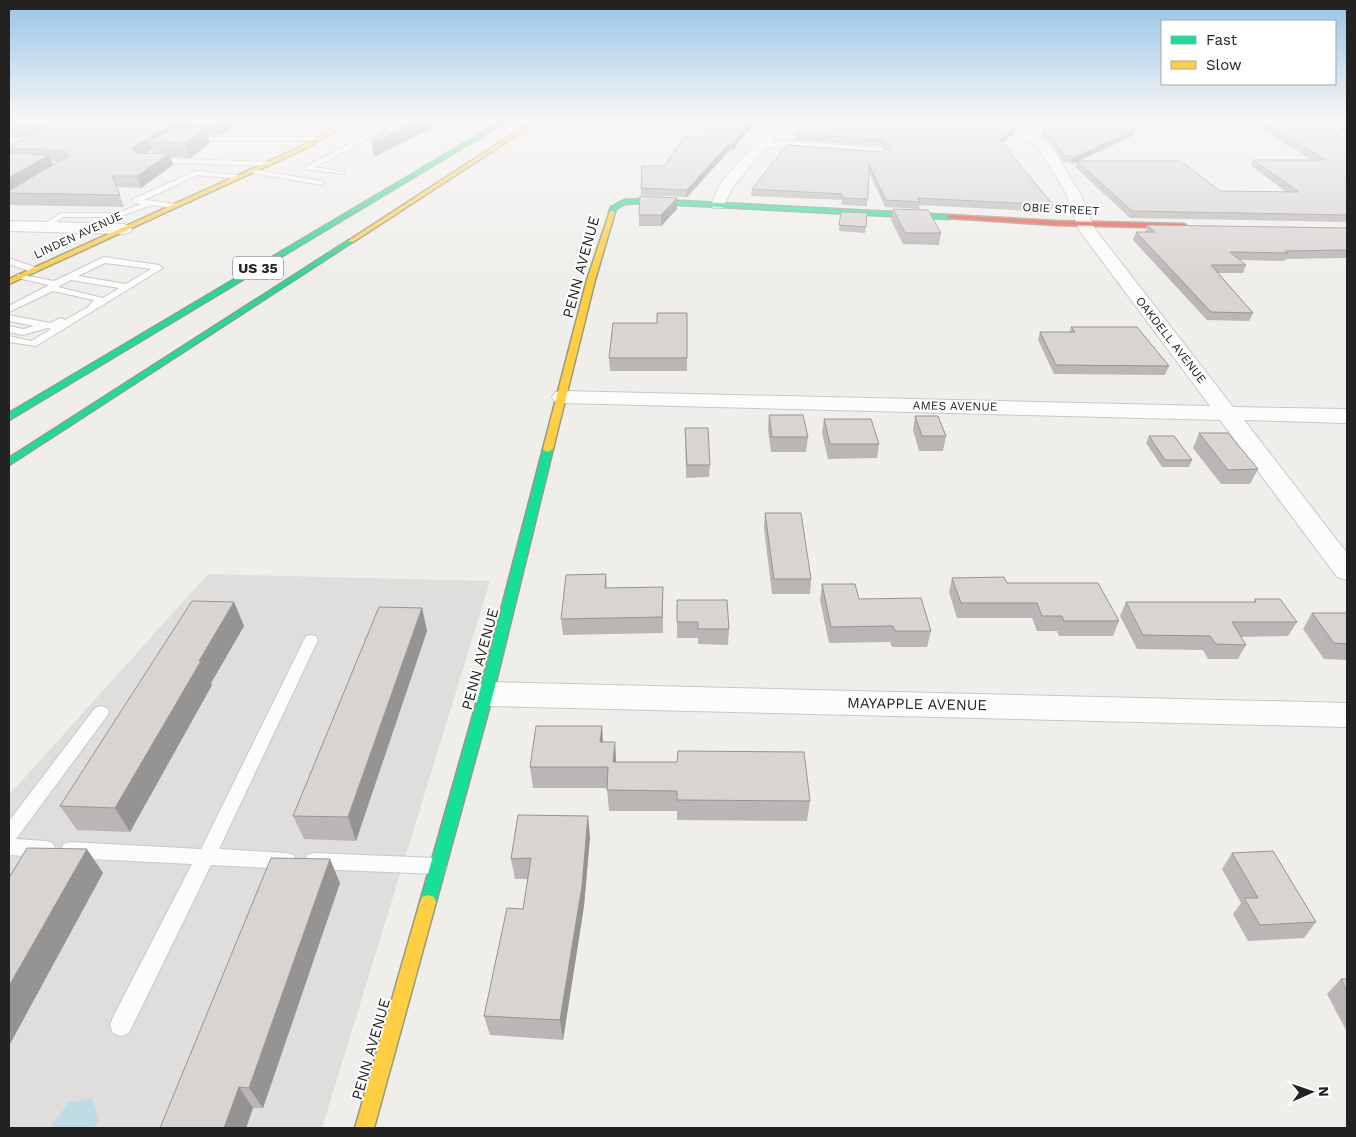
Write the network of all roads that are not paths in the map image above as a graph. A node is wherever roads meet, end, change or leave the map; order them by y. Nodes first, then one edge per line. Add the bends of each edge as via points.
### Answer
1 (249, 172) edge
2 (257, 172) edge
3 (289, 172) edge
4 (336, 172) edge
5 (419, 172) edge
6 (459, 172) edge
7 (459, 172) edge
8 (738, 172) edge
9 (1061, 172) edge
10 (342, 173) dead end
11 (456, 174) junction
12 (278, 176) junction
13 (238, 177) junction
14 (321, 183) dead end
15 (624, 202) joint
16 (152, 203) junction
17 (718, 205) junction
18 (174, 206) junction
19 (1084, 224) junction
20 (9, 226) edge
21 (44, 227) junction
22 (1200, 227) edge
23 (124, 229) junction
24 (291, 235) dead end
25 (9, 261) edge
26 (34, 270) junction
27 (20, 276) junction
28 (70, 277) junction
29 (9, 282) edge
30 (53, 286) junction
31 (128, 287) junction
32 (9, 319) edge
33 (9, 339) edge
34 (137, 341) junction
35 (563, 397) junction
36 (1228, 414) junction
37 (1347, 416) edge
38 (9, 417) edge
39 (9, 462) edge
40 (1347, 571) edge
41 (311, 640) dead end
42 (486, 694) junction
43 (101, 712) dead end
44 (1347, 715) edge
45 (9, 835) edge
46 (9, 847) edge
47 (206, 858) junction
48 (438, 866) junction
49 (121, 1025) dead end
50 (364, 1128) edge

1 - 13 main road, LINDEN AVENUE
2 - 12 lane
3 - 12 lane
4 - 10 lane
5 - 34 main road, US 35
6 - 11 main road, US 35
7 - 11 main road
8 - 17 street via 725,187
9 - 19 street, OAKDELL AVENUE via 1073,193
11 - 39 main road, US 35
12 - 14 lane
13 - 16 lane via 196,173 136,201
13 - 18 main road, LINDEN AVENUE
15 - 17 main road, OBIE STREET
15 - 35 main road, PENN AVENUE via 613,208
16 - 18 lane
16 - 21 lane via 118,215 61,215
17 - 19 main road, OBIE STREET
18 - 23 main road, LINDEN AVENUE
19 - 22 main road, OBIE STREET
19 - 36 street, OAKDELL AVENUE
20 - 21 street
21 - 23 street
23 - 26 main road, LINDEN AVENUE
24 - 34 main road
25 - 26 lane
26 - 27 main road, LINDEN AVENUE
27 - 29 main road, LINDEN AVENUE
27 - 30 lane
28 - 30 lane
28 - 31 lane
28 - 31 lane via 104,260 159,268
30 - 32 lane
30 - 32 lane via 99,298 96,304 51,326 23,332
31 - 33 lane via 33,344
34 - 38 main road, US 35
35 - 36 street, AMES AVENUE
35 - 42 main road, PENN AVENUE
36 - 37 street, AMES AVENUE
36 - 40 street, OAKDELL AVENUE
41 - 47 lane
42 - 44 street, MAYAPPLE AVENUE
42 - 48 main road, PENN AVENUE
43 - 45 lane
46 - 47 lane
47 - 48 lane
47 - 49 lane
48 - 50 main road, PENN AVENUE

